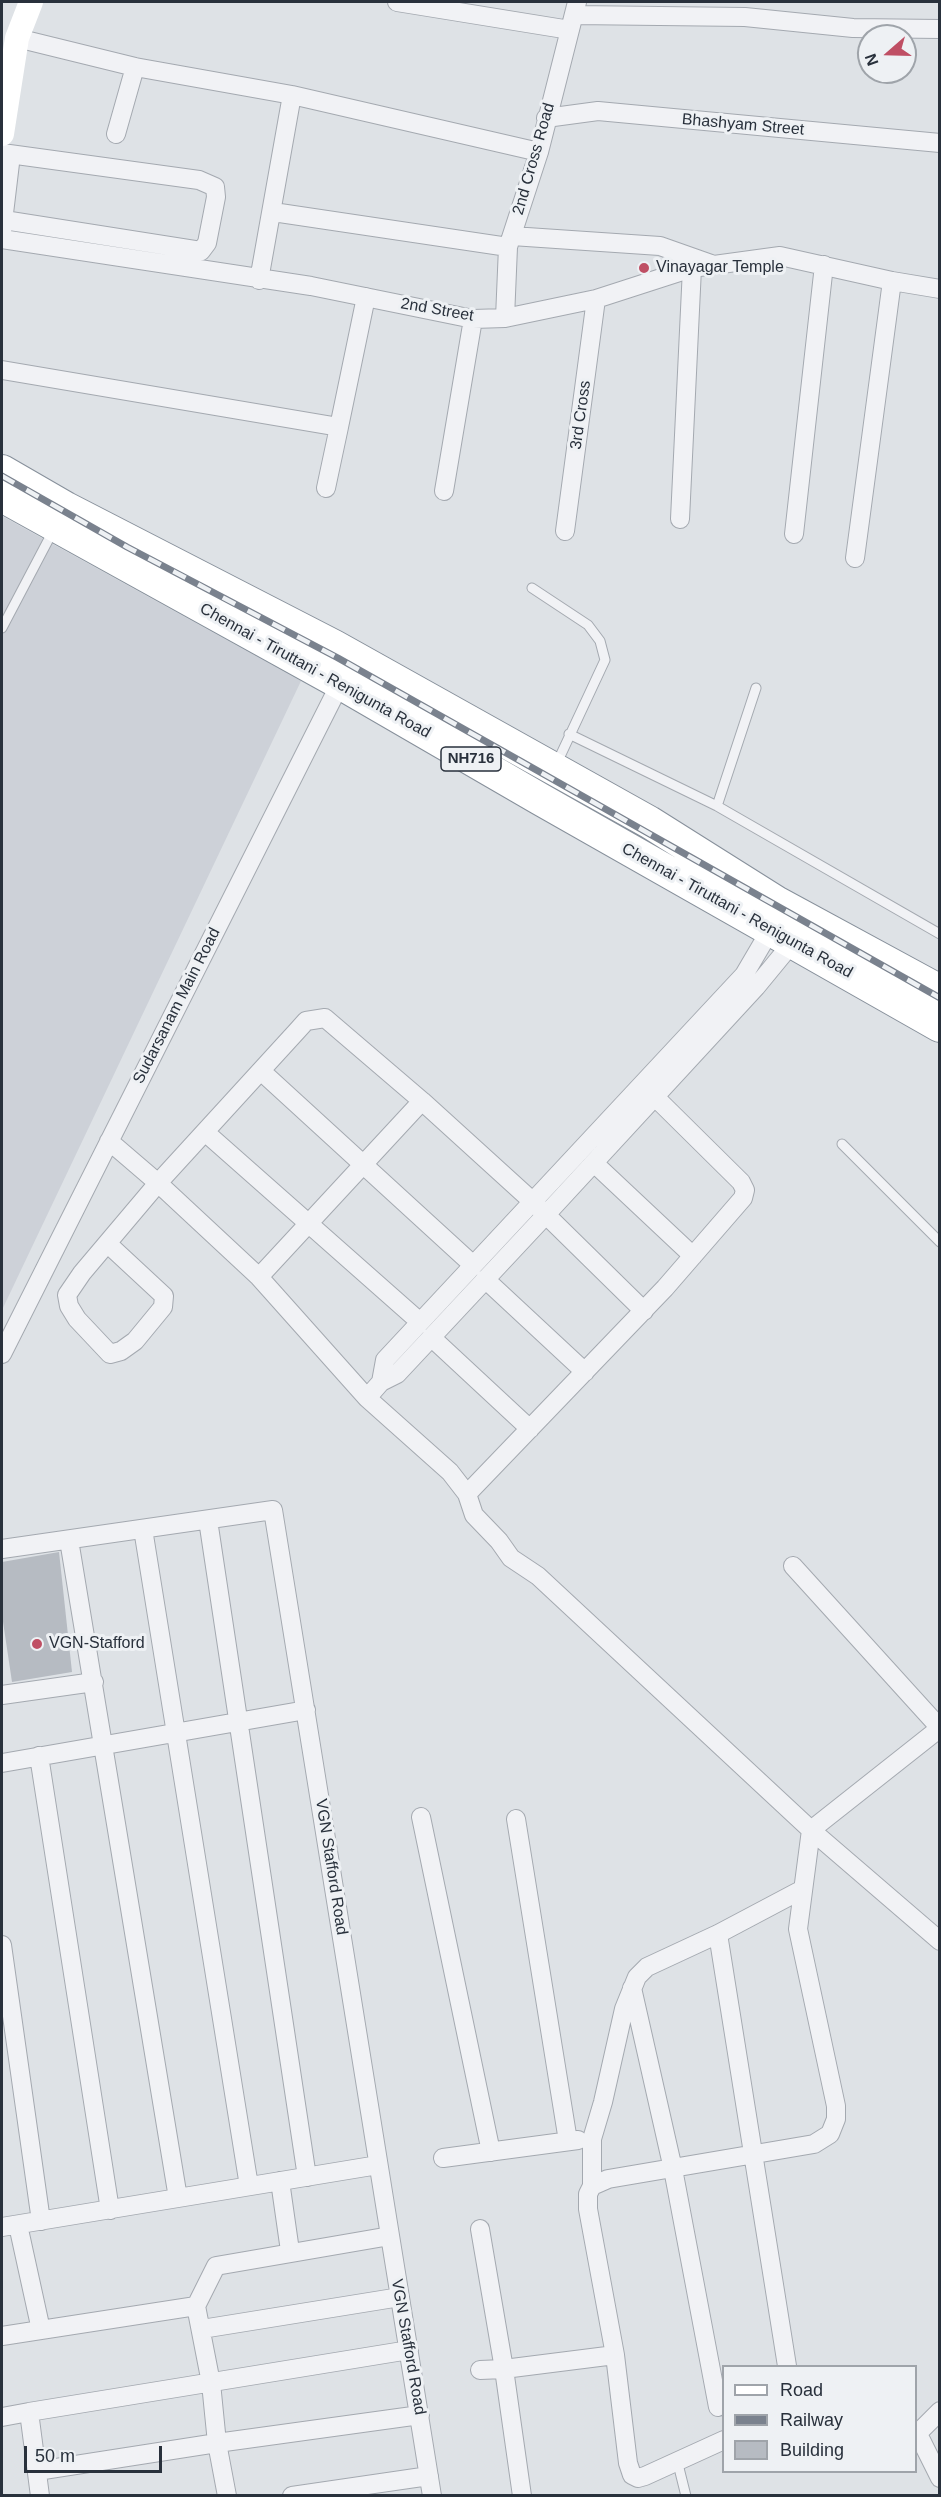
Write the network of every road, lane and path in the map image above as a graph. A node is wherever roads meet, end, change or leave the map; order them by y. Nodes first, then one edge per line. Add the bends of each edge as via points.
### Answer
1 (32, 2) edge
2 (397, 2) edge
3 (573, 15) edge
4 (939, 29) edge
5 (17, 38) junction
6 (135, 67) junction
7 (292, 95) junction
8 (546, 118) junction
9 (116, 134) dead end
10 (939, 143) edge
11 (5, 147) edge
12 (539, 152) junction
13 (273, 212) junction
14 (2, 232) edge
15 (510, 241) junction
16 (713, 265) junction
17 (824, 265) junction
18 (692, 268) junction
19 (259, 279) junction
20 (892, 281) junction
21 (939, 289) edge
22 (366, 297) junction
23 (596, 299) junction
24 (505, 318) junction
25 (473, 319) junction
26 (2, 370) edge
27 (339, 427) junction
28 (2, 471) edge
29 (326, 488) dead end
30 (444, 491) dead end
31 (2, 496) edge
32 (680, 519) dead end
33 (56, 526) junction
34 (565, 531) dead end
35 (794, 534) dead end
36 (855, 558) dead end
37 (532, 588) dead end
38 (2, 628) edge
39 (346, 670) junction
40 (756, 688) dead end
41 (569, 734) junction
42 (554, 770) junction
43 (717, 806) junction
44 (939, 934) edge
45 (782, 936) junction
46 (939, 991) edge
47 (939, 1026) edge
48 (663, 1060) junction
49 (261, 1071) junction
50 (677, 1073) junction
51 (655, 1097) junction
52 (422, 1101) junction
53 (205, 1132) junction
54 (109, 1141) junction
55 (842, 1144) dead end
56 (594, 1163) junction
57 (363, 1164) junction
58 (158, 1183) junction
59 (532, 1201) junction
60 (546, 1215) junction
61 (309, 1222) junction
62 (939, 1242) edge
63 (108, 1244) junction
64 (693, 1256) junction
65 (473, 1265) junction
66 (259, 1277) junction
67 (485, 1279) junction
68 (644, 1311) junction
69 (425, 1329) junction
70 (2, 1354) edge
71 (585, 1372) junction
72 (367, 1398) junction
73 (530, 1429) junction
74 (467, 1494) junction
75 (208, 1520) junction
76 (142, 1529) junction
77 (69, 1540) junction
78 (2, 1549) edge
79 (793, 1566) dead end
80 (94, 1682) junction
81 (2, 1695) edge
82 (306, 1710) junction
83 (238, 1722) junction
84 (939, 1728) edge
85 (176, 1733) junction
86 (104, 1745) junction
87 (39, 1756) junction
88 (2, 1763) edge
89 (421, 1817) dead end
90 (516, 1819) dead end
91 (811, 1830) junction
92 (803, 1889) junction
93 (718, 1934) junction
94 (939, 1941) edge
95 (2, 1945) edge
96 (632, 1988) junction
97 (592, 2139) junction
98 (568, 2141) junction
99 (491, 2152) junction
100 (753, 2155) junction
101 (443, 2158) dead end
102 (378, 2165) junction
103 (673, 2169) junction
104 (307, 2177) junction
105 (280, 2181) junction
106 (249, 2186) junction
107 (592, 2186) junction
108 (178, 2198) junction
109 (110, 2210) junction
110 (41, 2221) junction
111 (10, 2226) edge
112 (480, 2229) dead end
113 (390, 2236) junction
114 (290, 2251) junction
115 (400, 2297) junction
116 (196, 2306) junction
117 (202, 2329) junction
118 (41, 2330) junction
119 (2, 2336) edge
120 (409, 2350) junction
121 (615, 2355) junction
122 (787, 2365) edge
123 (504, 2369) junction
124 (480, 2370) dead end
125 (211, 2383) junction
126 (718, 2407) dead end
127 (939, 2411) edge
128 (29, 2412) junction
129 (420, 2415) junction
130 (2, 2417) edge
131 (917, 2434) edge
132 (722, 2440) edge
133 (217, 2442) junction
134 (677, 2459) junction
135 (37, 2471) junction
136 (429, 2476) junction
137 (939, 2478) edge
138 (40, 2496) edge
139 (227, 2496) edge
140 (292, 2496) edge
141 (432, 2496) edge
142 (522, 2496) edge
143 (686, 2496) edge

1 - 5 street
2 - 3 street
3 - 4 street via 745,17 853,28
3 - 8 street, 2nd Cross Road
5 - 6 street
5 - 11 street
6 - 7 street
6 - 9 street
7 - 12 street
7 - 13 street
8 - 10 street, Bhashyam Street via 598,111
8 - 12 street, 2nd Cross Road
11 - 14 street
11 - 14 street via 199,180 215,187 216,197 207,243 201,251
12 - 15 street, 2nd Cross Road
13 - 15 street
13 - 19 street
14 - 19 street, 2nd Street
15 - 16 street via 660,246
15 - 24 street, 2nd Cross Road
16 - 17 street, 2nd Street via 780,256
16 - 18 street, 2nd Street
17 - 20 street, 2nd Street
17 - 35 street
18 - 23 street, 2nd Street
18 - 32 street
19 - 22 street, 2nd Street
20 - 21 street, 2nd Street
20 - 36 street
22 - 25 street, 2nd Street
22 - 27 street
23 - 24 street, 2nd Street
23 - 34 street, 3rd Cross
24 - 25 street, 2nd Street
25 - 30 street
26 - 27 street
27 - 29 street
28 - 39 highway, Chennai - Tiruttani - Renigunta Road / NH716
31 - 33 highway, Chennai - Tiruttani - Renigunta Road / NH716
33 - 38 lane
33 - 39 highway, Chennai - Tiruttani - Renigunta Road / NH716
37 - 41 lane via 588,625 600,641 605,660
39 - 42 highway, Chennai - Tiruttani - Renigunta Road / NH716
39 - 45 highway, Chennai - Tiruttani - Renigunta Road / NH716 via 540,799
39 - 54 street, Sudarsanam Main Road
40 - 43 lane
41 - 42 lane
41 - 43 lane
42 - 46 highway, Chennai - Tiruttani - Renigunta Road / NH716 via 649,822 776,902
43 - 44 lane
45 - 47 highway, Chennai - Tiruttani - Renigunta Road / NH716
45 - 48 street
45 - 50 street via 756,987
48 - 50 street
48 - 59 street
49 - 52 street via 306,1021 325,1018
49 - 53 street
49 - 57 street
50 - 51 street
51 - 56 street
51 - 64 street via 746,1190 737,1206
52 - 57 street
52 - 59 street
53 - 58 street
53 - 61 street
54 - 58 street
54 - 70 street, Sudarsanam Main Road
55 - 62 lane
56 - 60 street
56 - 64 street
57 - 61 street
57 - 65 street
58 - 63 street
58 - 66 street
59 - 60 street
59 - 65 street
60 - 67 street
60 - 68 street
61 - 66 street
61 - 69 street
63 - 63 street via 67,1294 77,1319 110,1354 135,1341 163,1307 164,1296
64 - 68 street
65 - 69 street
66 - 72 street
67 - 69 street
67 - 71 street
68 - 71 street
69 - 72 street via 397,1374 381,1382
69 - 73 street
71 - 73 street
72 - 74 street via 450,1472
73 - 74 street
74 - 91 street via 474,1515 511,1558 538,1576
75 - 76 street, VGN Stafford Road
75 - 82 street, VGN Stafford Road via 273,1510
75 - 83 street
76 - 77 street, VGN Stafford Road
76 - 85 street
77 - 78 street, VGN Stafford Road
77 - 80 street
79 - 84 street
80 - 81 street
80 - 86 street
82 - 83 street
82 - 102 street, VGN Stafford Road
83 - 85 street
83 - 104 street
84 - 91 street
85 - 86 street
85 - 106 street
86 - 87 street
86 - 108 street
87 - 88 street
87 - 109 street
89 - 99 street
90 - 98 street
91 - 92 street
91 - 94 street
92 - 93 street
92 - 100 street via 798,1929 836,2119 830,2134 814,2144
93 - 96 street via 647,1967
93 - 100 street
95 - 110 street
96 - 97 street
96 - 103 street
97 - 98 street
97 - 107 street
98 - 99 street
99 - 101 street
100 - 103 street
100 - 122 street
102 - 104 street
102 - 113 street, VGN Stafford Road
103 - 107 street via 608,2179
103 - 126 street
104 - 105 street
105 - 106 street
105 - 114 street
106 - 108 street
107 - 121 street via 588,2209
108 - 109 street
109 - 110 street
110 - 111 street
111 - 118 street
112 - 123 street
113 - 114 street
113 - 115 street, VGN Stafford Road
114 - 116 street via 216,2266
115 - 117 street
115 - 120 street, VGN Stafford Road
116 - 117 street
116 - 118 street
117 - 125 street
118 - 119 street
120 - 125 street
120 - 129 street, VGN Stafford Road
121 - 123 street
121 - 134 street via 632,2475 638,2478
123 - 124 street
123 - 142 street
125 - 128 street
125 - 133 street
127 - 131 street
128 - 130 street
128 - 135 street
129 - 133 street
129 - 136 street, VGN Stafford Road
131 - 137 street
132 - 134 street
133 - 135 street
133 - 139 street
134 - 143 lane
135 - 138 street
136 - 140 street
136 - 141 street, VGN Stafford Road

